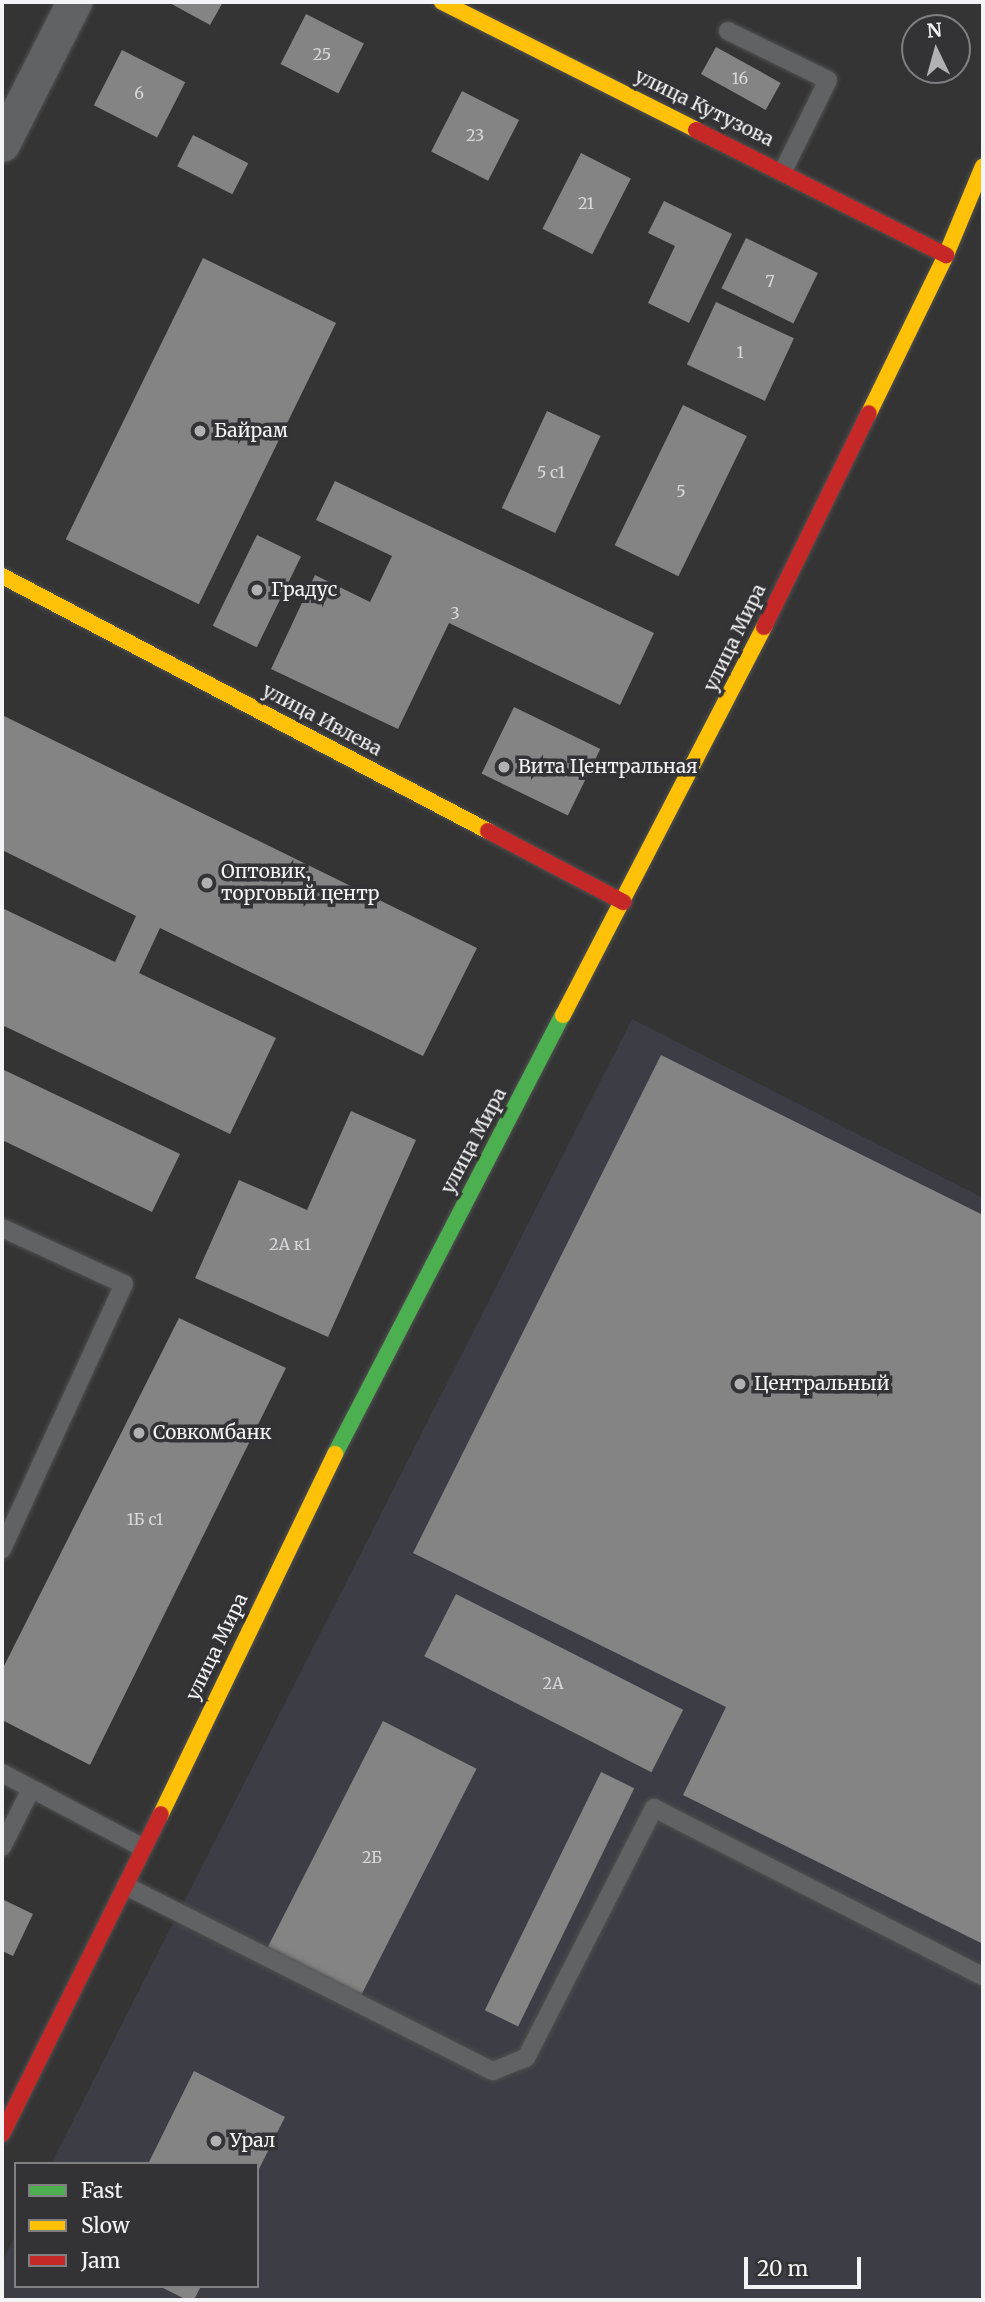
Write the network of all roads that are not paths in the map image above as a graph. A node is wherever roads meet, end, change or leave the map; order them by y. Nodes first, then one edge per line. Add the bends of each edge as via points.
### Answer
1 (74, 2) edge
2 (442, 2) edge
3 (728, 31) dead end
4 (2, 144) edge
5 (983, 166) edge
6 (783, 171) junction
7 (946, 255) junction
8 (2, 576) edge
9 (623, 902) junction
10 (2, 1228) edge
11 (2, 1549) edge
12 (2, 1773) edge
13 (31, 1788) junction
14 (2, 1847) edge
15 (142, 1847) junction
16 (126, 1886) junction
17 (983, 1976) edge
18 (2, 2134) edge

1 - 4 street
2 - 6 main road, улица Кутузова
3 - 6 lane via 828,80
5 - 7 main road, улица Мира
6 - 7 main road, улица Кутузова
7 - 9 main road, улица Мира via 738,680
8 - 9 main road, улица Ивлева
9 - 15 main road, улица Мира via 349,1424
10 - 11 lane via 124,1284
12 - 13 lane
13 - 14 lane
13 - 15 lane
15 - 16 main road, улица Мира
16 - 17 lane via 493,2071 526,2058 654,1808
16 - 18 main road, улица Мира

